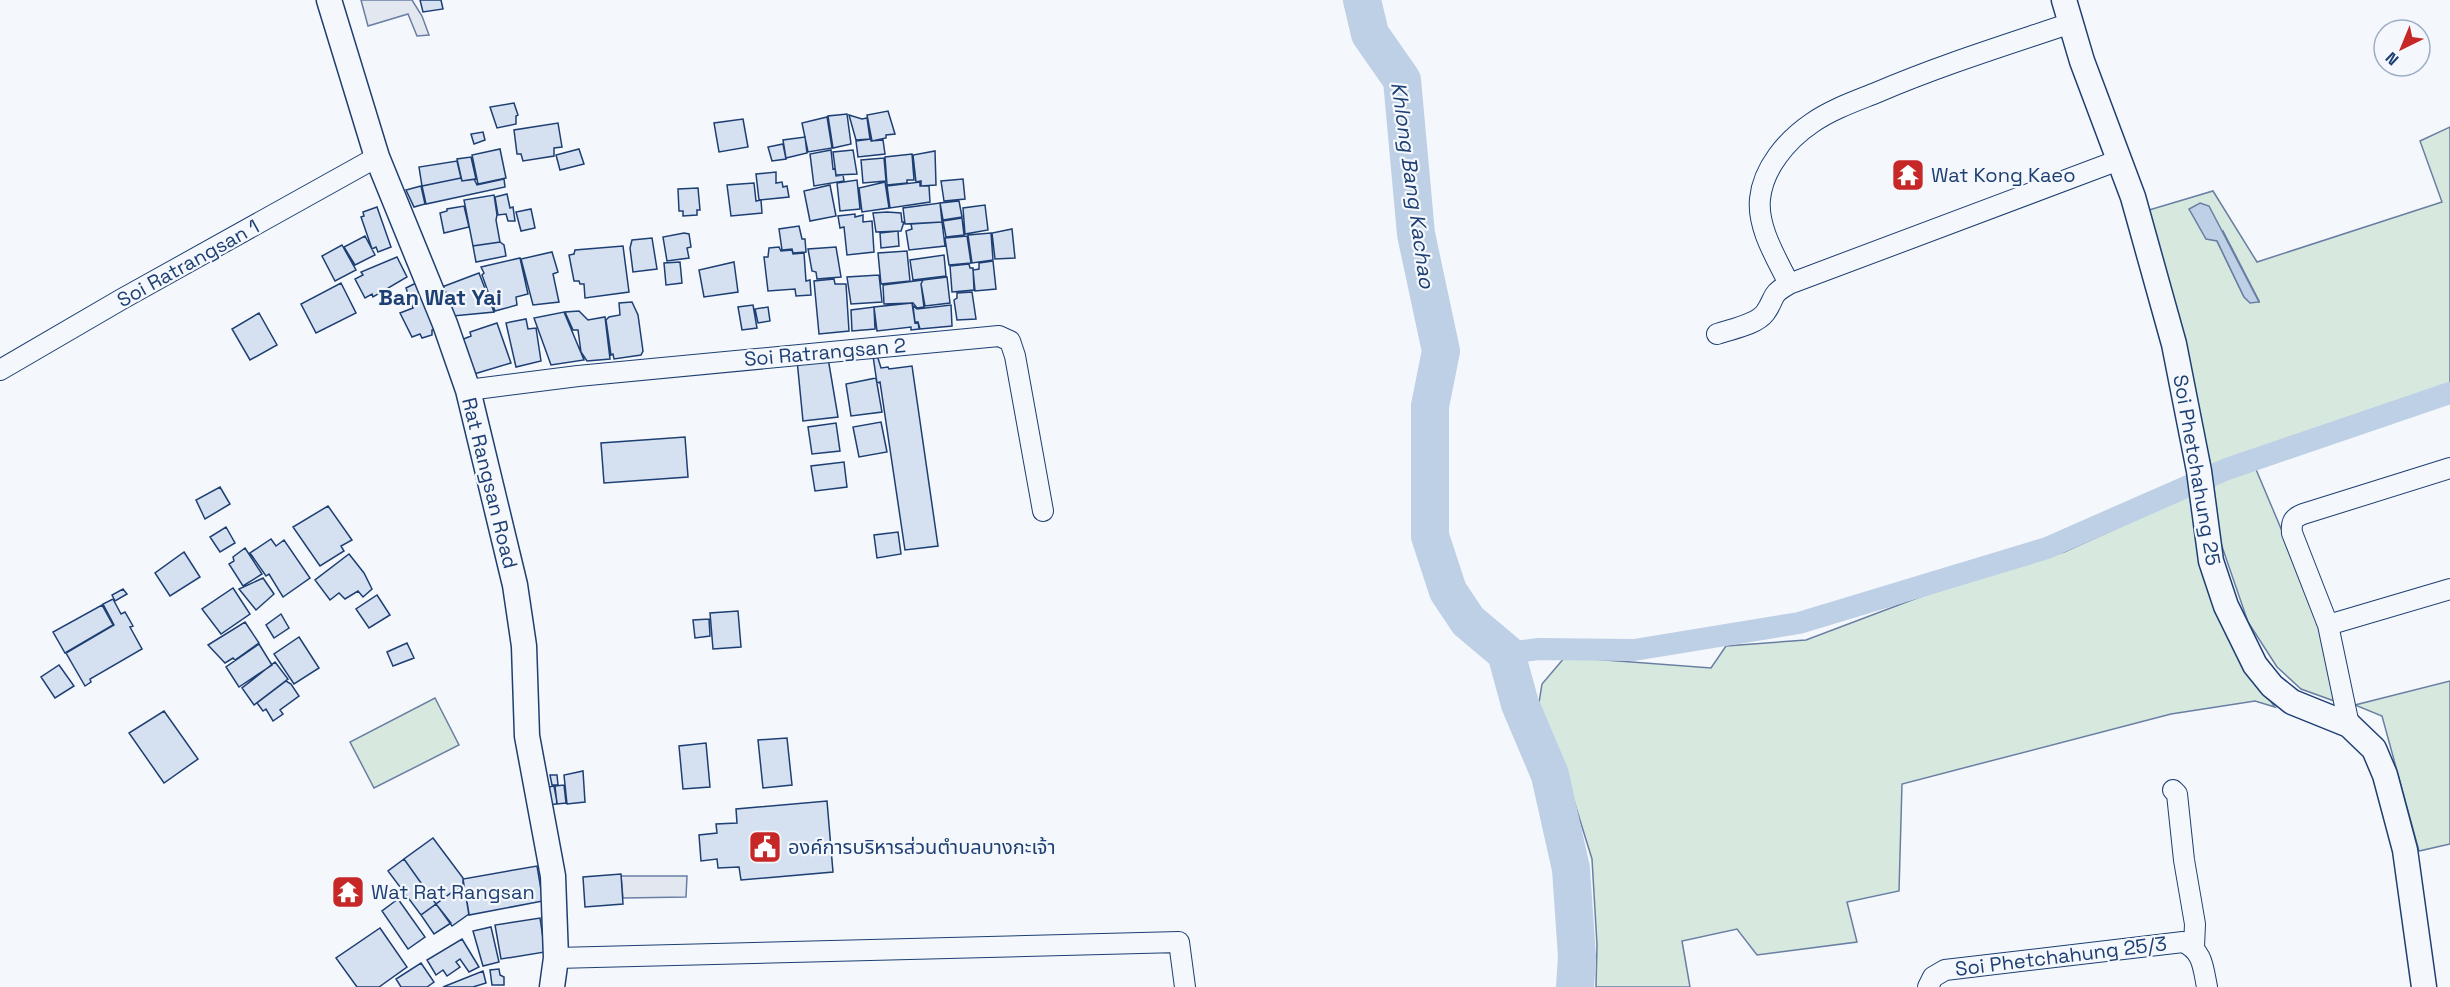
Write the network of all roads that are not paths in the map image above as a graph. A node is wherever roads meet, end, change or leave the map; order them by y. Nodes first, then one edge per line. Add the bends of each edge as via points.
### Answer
1 (329, 0) edge
2 (2067, 11) edge
3 (377, 157) junction
4 (2119, 160) junction
5 (1789, 284) junction
6 (1717, 334) dead end
7 (0, 370) edge
8 (468, 390) junction
9 (2450, 468) edge
10 (1043, 511) dead end
11 (2450, 589) edge
12 (2328, 625) junction
13 (2349, 725) junction
14 (2173, 790) dead end
15 (2194, 947) junction
16 (556, 958) junction
17 (552, 987) edge
18 (1185, 987) edge
19 (1928, 987) edge
20 (2207, 987) edge
21 (2424, 987) edge

1 - 3 street, Rat Rangsan Road
2 - 4 street, Soi Phetchahung 25
2 - 5 street via 1813,122 1792,139 1767,171 1760,200 1763,227
3 - 7 street, Soi Ratrangsan 1
3 - 8 street, Rat Rangsan Road
4 - 5 street
4 - 13 street, Soi Phetchahung 25 via 2174,344 2199,471 2211,561 2226,606 2255,665 2272,686 2292,702
5 - 6 street via 1776,291 1765,314
8 - 10 street, Soi Ratrangsan 2 via 589,374 999,336 1010,341 1015,356
8 - 16 street, Rat Rangsan Road via 515,585 524,646 527,736 553,876
9 - 12 street via 2294,518 2292,533
11 - 12 street
12 - 13 street
13 - 21 street, Soi Phetchahung 25 via 2374,749 2385,775 2405,850
14 - 15 street via 2177,794 2195,924
15 - 19 street, Soi Phetchahung 25/3 via 2183,942 1945,970 1933,976
15 - 20 street, Soi Phetchahung 25/3 via 2202,958
16 - 17 street, Rat Rangsan Road
16 - 18 street via 1179,942

